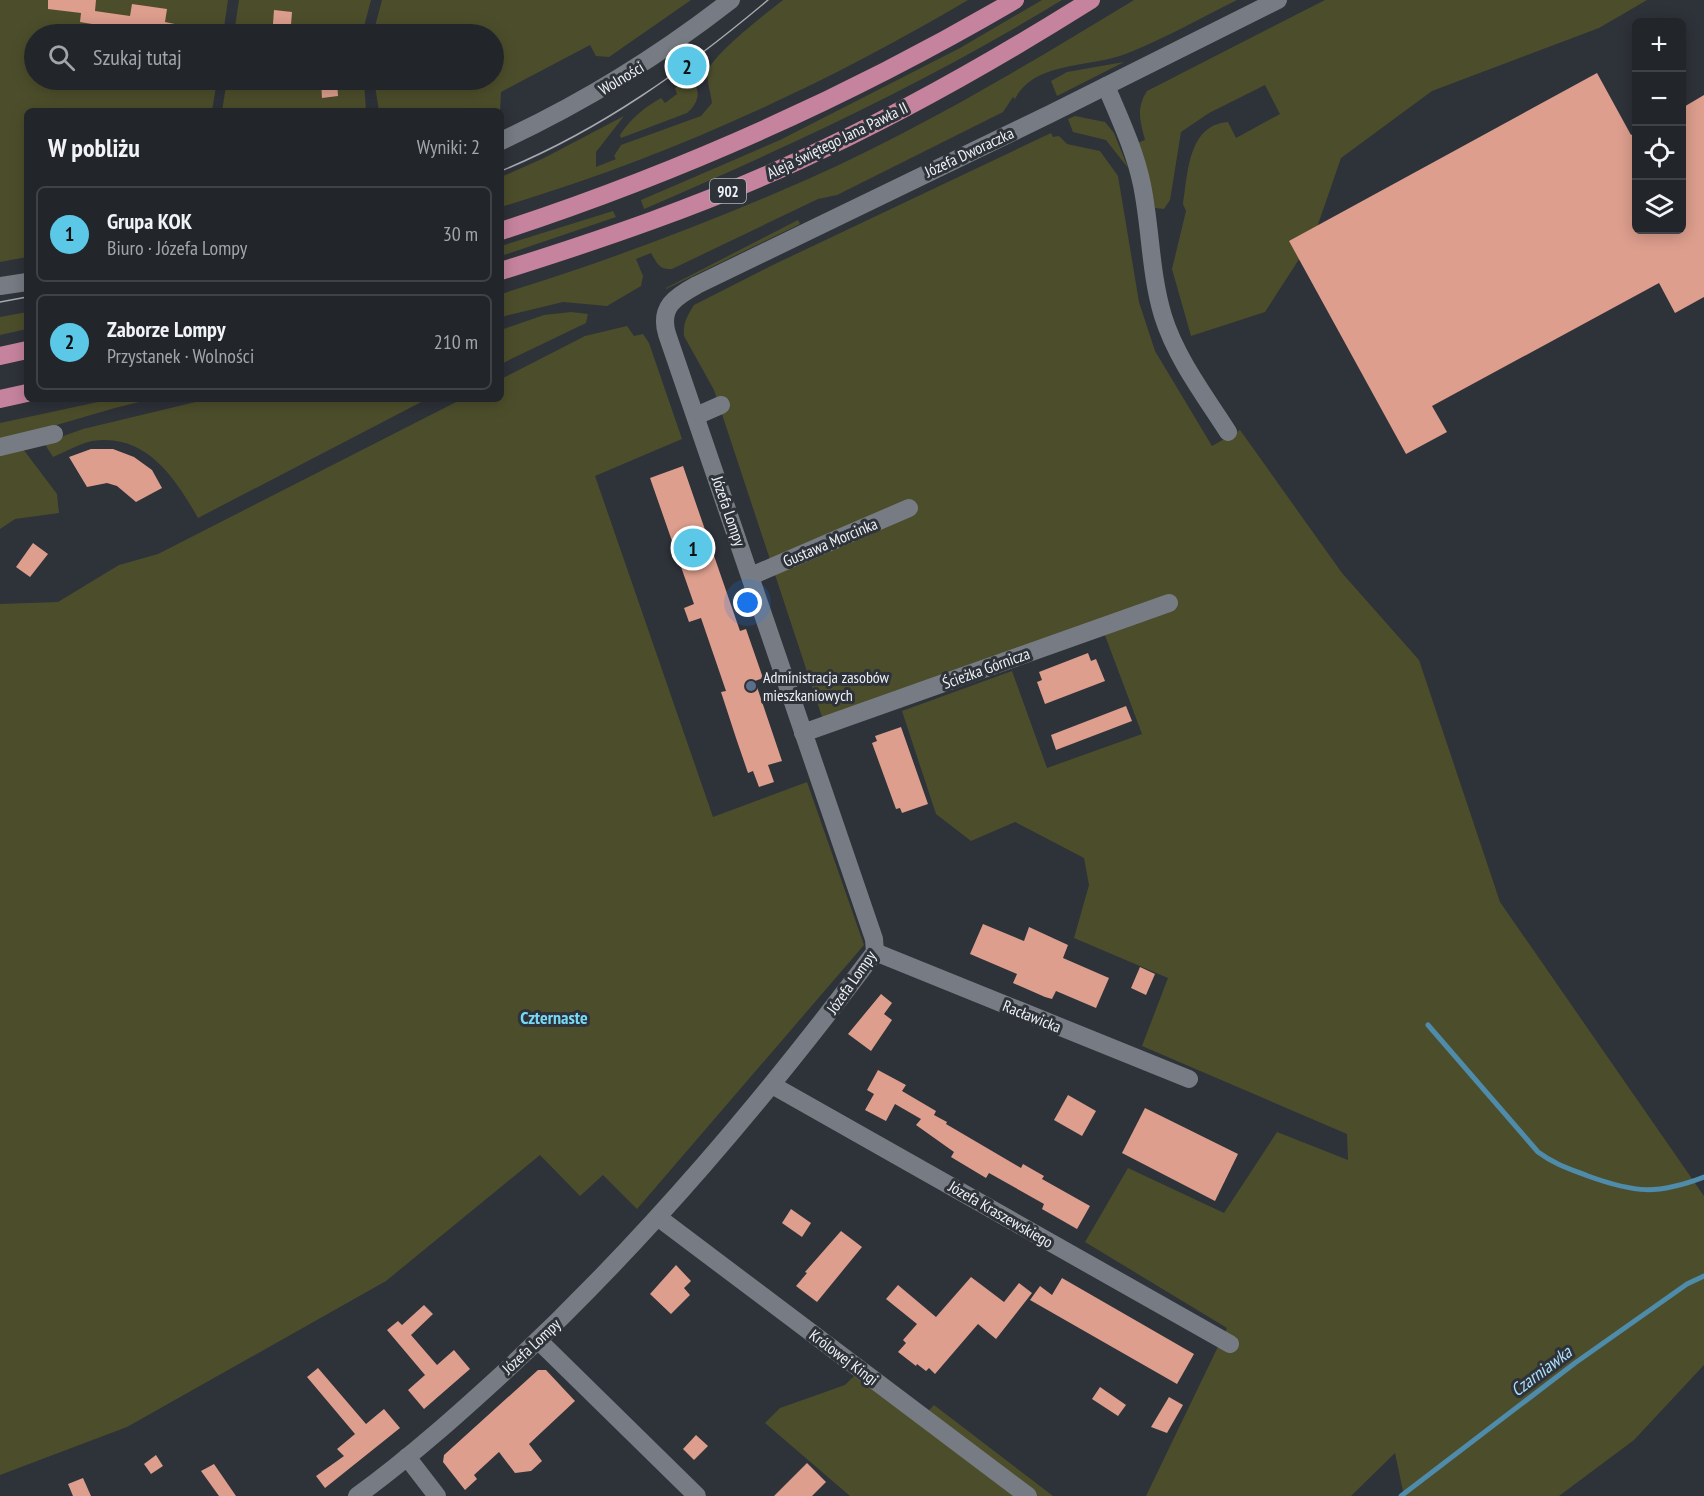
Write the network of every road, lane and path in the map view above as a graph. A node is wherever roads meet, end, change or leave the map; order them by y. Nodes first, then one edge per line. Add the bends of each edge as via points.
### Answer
1 (731, 0) edge
2 (1015, 0) edge
3 (1091, 0) edge
4 (1278, 0) edge
5 (1106, 86) junction
6 (504, 139) edge
7 (504, 230) edge
8 (504, 270) edge
9 (24, 282) edge
10 (0, 286) edge
11 (665, 310) joint
12 (24, 351) edge
13 (0, 356) edge
14 (24, 394) edge
15 (0, 399) edge
16 (721, 405) dead end
17 (696, 416) junction
18 (1228, 432) dead end
19 (54, 434) dead end
20 (0, 447) edge
21 (909, 508) dead end
22 (751, 576) junction
23 (1169, 603) dead end
24 (803, 734) junction
25 (875, 952) junction
26 (1189, 1079) dead end
27 (772, 1085) junction
28 (659, 1218) junction
29 (538, 1340) junction
30 (1230, 1344) dead end
31 (407, 1457) junction
32 (357, 1496) edge
33 (437, 1496) edge
34 (697, 1496) edge
35 (1028, 1496) edge

1 - 6 street, Wolności via 616,82
2 - 7 main road, 902 via 882,74 762,132 588,202
3 - 8 main road, Aleja świętego Jana Pawła II / 902 via 944,86 800,160 614,236
4 - 5 street, Józefa Dworaczka
5 - 11 street, Józefa Dworaczka via 697,285 677,296
5 - 18 street via 1142,184 1150,254 1164,317 1173,341
9 - 10 street
11 - 17 street, Józefa Lompy via 666,334
12 - 13 main road
14 - 15 main road
16 - 17 street
17 - 22 street, Józefa Lompy
19 - 20 street
21 - 22 street, Gustawa Morcinka
22 - 24 street, Józefa Lompy
23 - 24 street, Ścieżka Górnicza
24 - 25 street, Józefa Lompy via 874,939
25 - 26 street, Racławicka
25 - 27 street, Józefa Lompy
27 - 28 street, Józefa Lompy
27 - 30 street, Józefa Kraszewskiego
28 - 29 street, Józefa Lompy
28 - 35 street, Królowej Kingi
29 - 31 street, Józefa Lompy
29 - 34 street
31 - 32 street, Józefa Lompy
31 - 33 street

